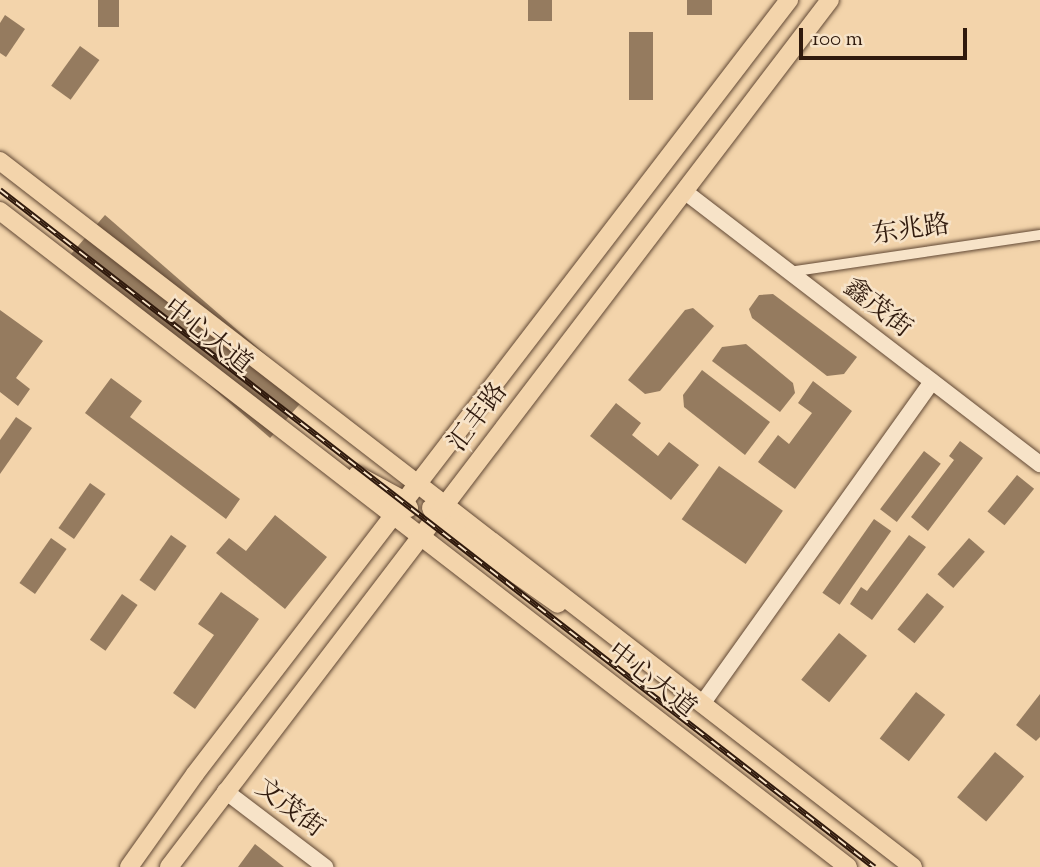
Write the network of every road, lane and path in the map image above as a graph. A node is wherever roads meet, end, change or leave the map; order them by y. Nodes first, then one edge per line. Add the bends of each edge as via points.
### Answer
1 (789, 0) edge
2 (830, 0) edge
3 (0, 161) edge
4 (684, 191) junction
5 (0, 211) edge
6 (20, 226) junction
7 (1040, 235) edge
8 (789, 272) junction
9 (932, 382) junction
10 (1040, 464) edge
11 (366, 482) junction
12 (417, 484) junction
13 (405, 500) junction
14 (441, 512) junction
15 (394, 516) junction
16 (422, 537) junction
17 (475, 545) junction
18 (462, 568) junction
19 (607, 630) junction
20 (702, 704) junction
21 (225, 791) junction
22 (129, 867) edge
23 (169, 867) edge
24 (325, 867) edge
25 (848, 867) edge
26 (913, 867) edge

1 - 12 main road, 汇丰路
2 - 4 main road, 汇丰路
3 - 12 main road, 中心大道 via 39,191 84,238 377,464 398,469
4 - 8 street, 鑫茂街
4 - 14 main road, 汇丰路
5 - 6 main road, 中心大道
6 - 11 main road, 中心大道 via 64,246
6 - 15 main road, 中心大道
7 - 8 street, 东兆路
8 - 9 street, 鑫茂街
9 - 10 street, 鑫茂街
9 - 20 street
11 - 13 main road, 中心大道
11 - 15 main road, 中心大道
12 - 13 main road, 汇丰路
12 - 14 main road, 中心大道
13 - 15 main road, 汇丰路
13 - 16 main road, 中心大道
14 - 16 main road, 汇丰路
14 - 17 main road, 中心大道
14 - 19 main road, 中心大道
15 - 16 main road, 中心大道
15 - 22 main road, 汇丰路
16 - 18 main road, 中心大道
16 - 21 main road, 汇丰路
17 - 18 main road via 462,542 457,546 454,552
17 - 19 main road, 中心大道 via 541,595
18 - 25 main road, 中心大道
19 - 20 main road, 中心大道
20 - 26 main road, 中心大道
21 - 23 main road, 汇丰路
21 - 24 street, 文茂街

